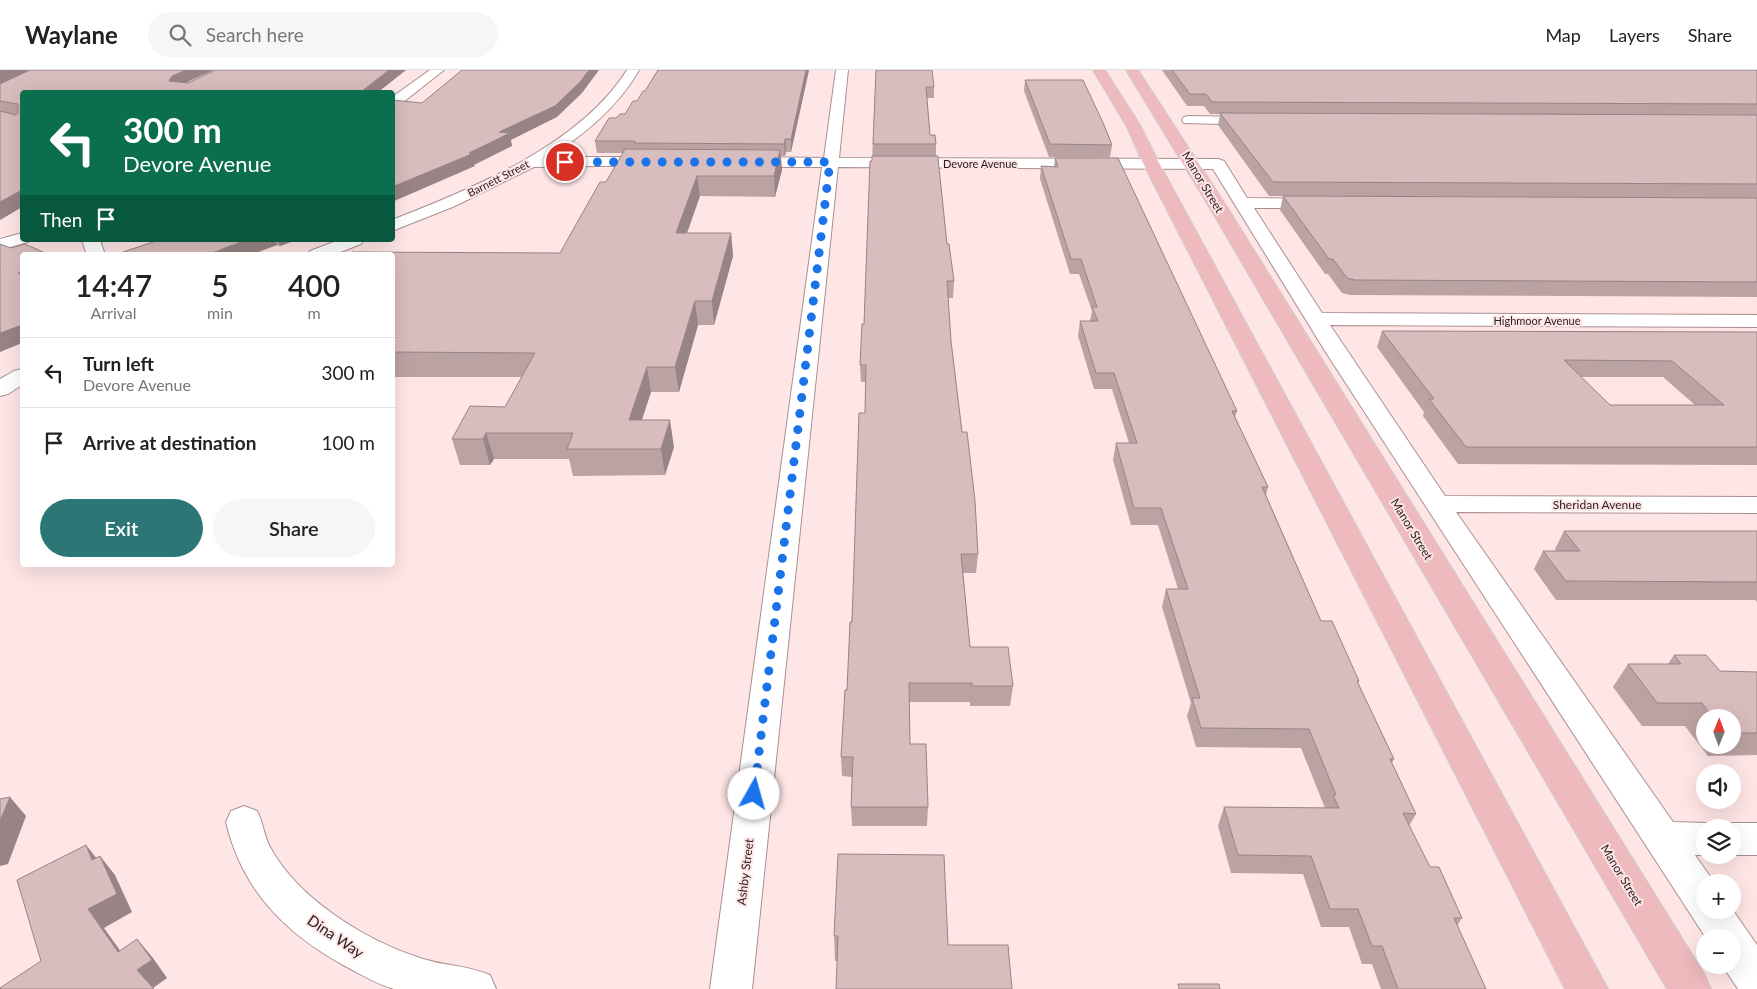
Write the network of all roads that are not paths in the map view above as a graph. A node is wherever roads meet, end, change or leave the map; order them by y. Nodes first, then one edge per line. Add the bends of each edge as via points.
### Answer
1 (438, 70) edge
2 (633, 70) edge
3 (842, 70) edge
4 (1099, 70) edge
5 (1132, 70) edge
6 (395, 102) edge
7 (1268, 121) edge
8 (1198, 135) dead end
9 (1206, 159) junction
10 (529, 162) junction
11 (672, 162) edge
12 (731, 162) edge
13 (830, 162) junction
14 (1151, 163) junction
15 (1242, 203) junction
16 (1331, 203) edge
17 (395, 225) edge
18 (20, 239) edge
19 (351, 242) edge
20 (0, 245) edge
21 (325, 252) edge
22 (1316, 319) junction
23 (1757, 322) edge
24 (20, 377) edge
25 (0, 389) edge
26 (1437, 504) junction
27 (1757, 506) edge
28 (244, 822) dead end
29 (1663, 838) junction
30 (1696, 839) edge
31 (1741, 839) edge
32 (1757, 839) edge
33 (1696, 888) edge
34 (1741, 957) edge
35 (1757, 981) edge
36 (475, 989) edge
37 (731, 989) edge
38 (1587, 989) edge
39 (1690, 989) edge

1 - 6 street
2 - 10 street, Barnett Street via 599,113
3 - 13 street, Ashby Street
4 - 14 main road via 1133,125
5 - 9 main road, Manor Street
7 - 8 street via 1189,120
9 - 14 street, Devore Avenue
9 - 15 street
9 - 39 main road, Manor Street
10 - 11 street
10 - 17 street, Barnett Street via 450,202
12 - 13 street, Devore Avenue
13 - 14 street, Devore Avenue
13 - 37 street, Ashby Street
14 - 38 main road
15 - 16 street
15 - 22 street
18 - 20 street
19 - 21 street
22 - 23 street, Highmoor Avenue
22 - 26 street
24 - 25 street
26 - 27 street, Sheridan Avenue
26 - 29 street
28 - 36 street, Dina Way via 253,854 270,880 310,920 356,952 419,978
29 - 30 street
29 - 33 street
31 - 32 street
34 - 35 street

